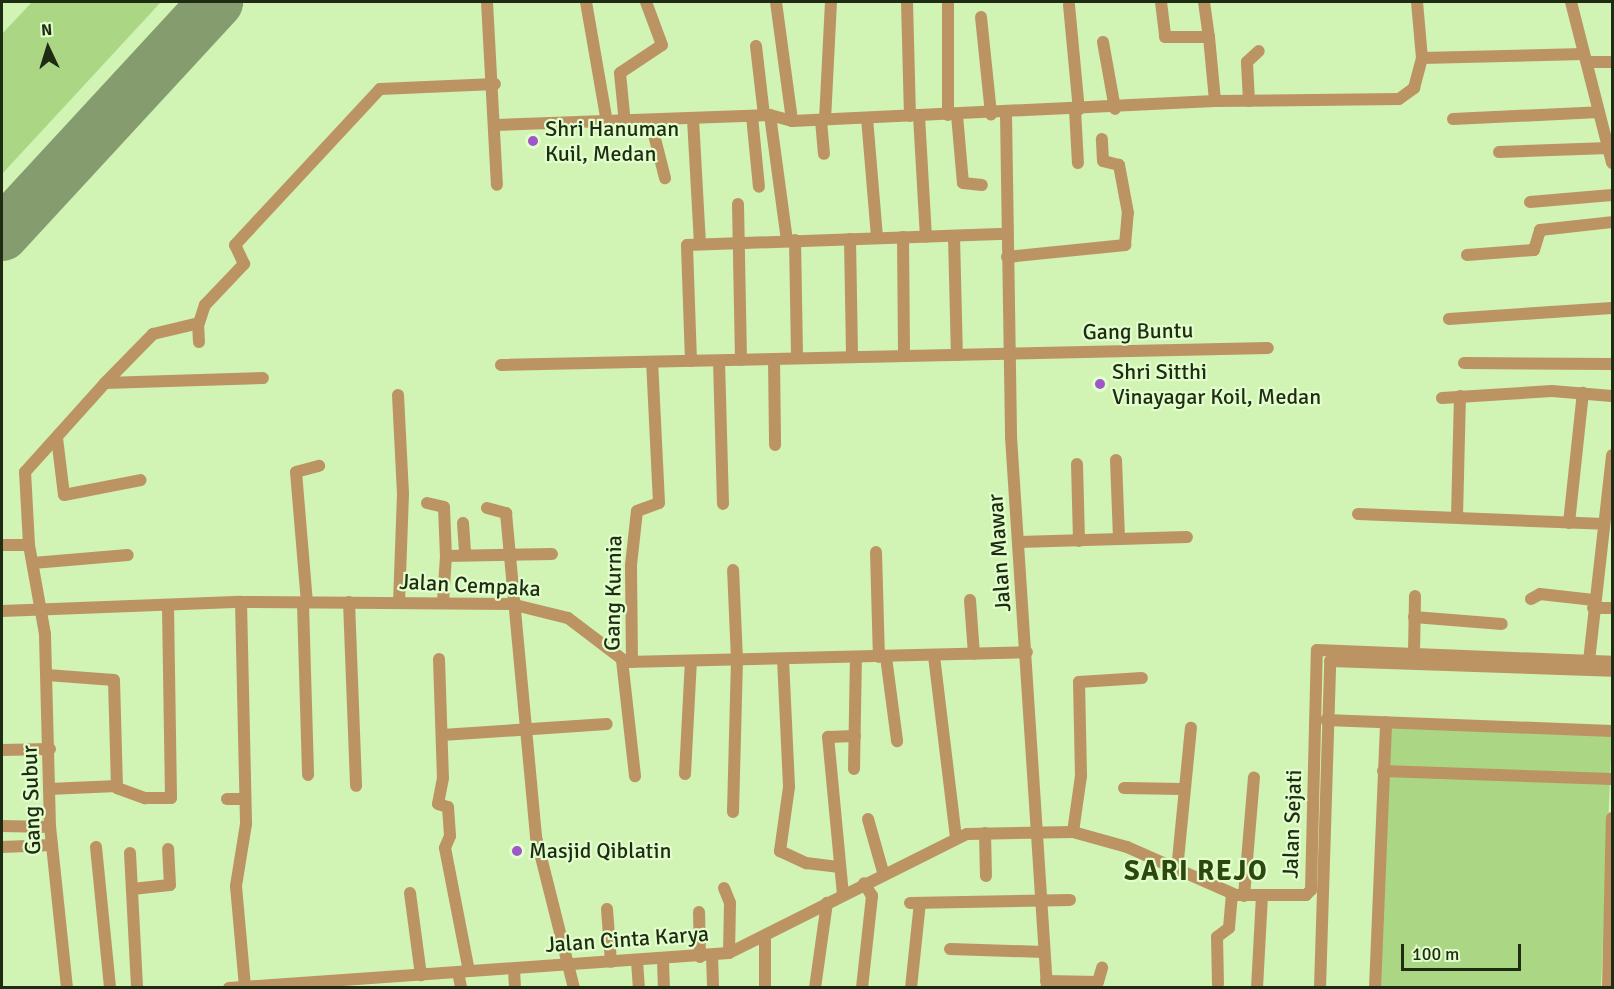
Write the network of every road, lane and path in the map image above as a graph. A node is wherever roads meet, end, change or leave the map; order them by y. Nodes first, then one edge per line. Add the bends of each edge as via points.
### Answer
1 (487, 2) edge
2 (586, 2) edge
3 (646, 2) edge
4 (776, 2) edge
5 (831, 2) edge
6 (908, 2) edge
7 (1161, 2) edge
8 (1204, 2) edge
9 (1417, 2) edge
10 (1571, 2) edge
11 (948, 3) edge
12 (1069, 5) dead end
13 (981, 17) dead end
14 (1209, 37) junction
15 (1103, 42) dead end
16 (756, 46) dead end
17 (1258, 51) dead end
18 (1422, 58) junction
19 (1585, 58) junction
20 (1612, 62) edge
21 (495, 84) junction
22 (1215, 101) junction
23 (1249, 101) junction
24 (1115, 108) junction
25 (1077, 110) junction
26 (1599, 112) junction
27 (991, 114) junction
28 (1006, 114) junction
29 (762, 115) junction
30 (952, 115) junction
31 (914, 116) junction
32 (867, 118) junction
33 (693, 119) junction
34 (1453, 119) dead end
35 (823, 120) junction
36 (607, 122) junction
37 (792, 122) junction
38 (651, 123) junction
39 (625, 124) junction
40 (495, 125) junction
41 (1608, 130) edge
42 (1102, 139) dead end
43 (1610, 145) edge
44 (1500, 152) dead end
45 (824, 154) dead end
46 (1078, 162) dead end
47 (1612, 163) edge
48 (665, 178) dead end
49 (496, 185) dead end
50 (982, 185) dead end
51 (759, 187) dead end
52 (1612, 195) edge
53 (1530, 202) dead end
54 (738, 204) dead end
55 (1612, 222) edge
56 (1006, 234) junction
57 (954, 236) junction
58 (903, 237) junction
59 (926, 237) junction
60 (877, 238) junction
61 (850, 239) junction
62 (791, 240) junction
63 (740, 242) junction
64 (700, 243) junction
65 (1467, 255) dead end
66 (1007, 257) junction
67 (1612, 308) edge
68 (1449, 319) dead end
69 (198, 323) junction
70 (199, 342) dead end
71 (1268, 348) dead end
72 (957, 355) junction
73 (1008, 355) junction
74 (904, 356) junction
75 (852, 357) junction
76 (797, 358) junction
77 (774, 359) junction
78 (741, 360) junction
79 (691, 361) junction
80 (719, 361) junction
81 (652, 362) junction
82 (1464, 363) dead end
83 (1612, 364) edge
84 (501, 365) dead end
85 (263, 378) dead end
86 (105, 383) junction
87 (1583, 393) junction
88 (398, 395) dead end
89 (1460, 396) junction
90 (1612, 396) edge
91 (1442, 398) dead end
92 (57, 438) junction
93 (775, 445) dead end
94 (1612, 455) edge
95 (1116, 460) dead end
96 (1077, 464) dead end
97 (319, 466) dead end
98 (141, 480) dead end
99 (1611, 480) edge
100 (427, 503) dead end
101 (723, 504) dead end
102 (487, 508) dead end
103 (1358, 514) dead end
104 (1456, 517) junction
105 (463, 523) dead end
106 (1569, 523) junction
107 (1604, 524) junction
108 (1187, 537) dead end
109 (1119, 539) junction
110 (1079, 541) junction
111 (1019, 542) junction
112 (2, 545) edge
113 (29, 545) junction
114 (876, 552) dead end
115 (507, 553) junction
116 (465, 554) junction
117 (552, 554) dead end
118 (128, 555) dead end
119 (446, 556) junction
120 (33, 563) junction
121 (733, 570) dead end
122 (1415, 596) dead end
123 (1531, 599) dead end
124 (970, 600) dead end
125 (399, 601) junction
126 (241, 602) junction
127 (349, 602) junction
128 (443, 602) junction
129 (305, 603) junction
130 (511, 604) junction
131 (1594, 604) junction
132 (168, 605) junction
133 (1612, 608) edge
134 (2, 611) edge
135 (43, 611) junction
136 (1414, 617) junction
137 (1502, 624) dead end
138 (1027, 652) junction
139 (1414, 653) junction
140 (974, 654) junction
141 (934, 656) junction
142 (856, 657) junction
143 (883, 657) junction
144 (439, 659) dead end
145 (783, 659) junction
146 (737, 660) junction
147 (627, 661) junction
148 (691, 661) junction
149 (1589, 661) junction
150 (1612, 662) edge
151 (1612, 671) edge
152 (48, 675) junction
153 (1142, 678) dead end
154 (1326, 720) junction
155 (1386, 722) junction
156 (607, 724) dead end
157 (1191, 728) dead end
158 (1612, 731) edge
159 (524, 734) junction
160 (442, 735) junction
161 (855, 736) junction
162 (897, 741) dead end
163 (50, 749) junction
164 (2, 750) edge
165 (854, 769) dead end
166 (1383, 771) junction
167 (685, 774) dead end
168 (308, 776) dead end
169 (635, 776) dead end
170 (1254, 777) dead end
171 (1612, 779) edge
172 (117, 786) junction
173 (356, 786) dead end
174 (1124, 788) dead end
175 (49, 789) junction
176 (1182, 789) junction
177 (227, 799) dead end
178 (245, 799) junction
179 (733, 812) dead end
180 (1612, 818) edge
181 (868, 819) dead end
182 (2, 826) edge
183 (50, 827) junction
184 (1036, 831) junction
185 (1073, 832) junction
186 (985, 833) junction
187 (956, 837) junction
188 (52, 845) junction
189 (2, 847) edge
190 (96, 847) dead end
191 (168, 849) dead end
192 (130, 853) dead end
193 (840, 867) junction
194 (1177, 870) junction
195 (883, 872) junction
196 (986, 876) dead end
197 (864, 883) junction
198 (724, 888) dead end
199 (132, 889) junction
200 (410, 893) dead end
201 (843, 895) junction
202 (1238, 895) junction
203 (1262, 897) junction
204 (1070, 900) dead end
205 (1041, 902) junction
206 (827, 903) junction
207 (607, 909) dead end
208 (699, 912) dead end
209 (765, 936) junction
210 (950, 949) dead end
211 (1044, 952) junction
212 (729, 953) junction
213 (706, 956) junction
214 (637, 961) junction
215 (663, 961) junction
216 (611, 962) junction
217 (570, 963) junction
218 (1102, 968) dead end
219 (514, 969) junction
220 (463, 972) junction
221 (421, 975) junction
222 (1046, 984) edge
223 (1218, 984) dead end
224 (244, 986) junction
225 (67, 987) edge
226 (110, 987) edge
227 (137, 987) edge
228 (229, 987) edge
229 (461, 987) edge
230 (515, 987) edge
231 (574, 987) edge
232 (639, 987) edge
233 (664, 987) edge
234 (713, 987) edge
235 (765, 987) edge
236 (815, 987) edge
237 (862, 987) edge
238 (911, 987) edge
239 (1257, 987) edge
240 (1320, 987) edge
241 (1375, 987) edge
242 (1608, 987) edge

1 - 21 street
2 - 36 street
3 - 39 street via 662,45 620,73
4 - 37 street
5 - 35 street
6 - 31 street
7 - 14 street via 1165,37
8 - 14 street
9 - 18 street
10 - 19 street
11 - 30 street
12 - 25 street
13 - 27 street
14 - 22 street
15 - 24 street
16 - 29 street
17 - 23 street via 1247,62
18 - 19 street
18 - 23 street via 1413,88 1399,99
19 - 20 street
19 - 26 street
21 - 40 street
21 - 69 street via 406,91 387,87 374,93 235,245 244,264 205,305
22 - 23 street
22 - 24 street
24 - 25 street
25 - 28 street
25 - 46 street
26 - 34 street
26 - 41 street
27 - 28 street
27 - 30 street
28 - 56 street, Jalan Mawar
29 - 33 street
29 - 37 street
29 - 51 street
29 - 62 street via 777,150
30 - 31 street
30 - 50 street via 963,183
31 - 32 street
31 - 59 street
32 - 35 street
32 - 60 street
33 - 38 street
33 - 64 street
35 - 37 street
35 - 45 street
36 - 39 street
36 - 40 street
38 - 39 street
38 - 48 street
40 - 49 street
41 - 43 street
42 - 66 street via 1104,163 1119,165 1128,213 1125,245
43 - 44 street
43 - 47 street
52 - 53 street
54 - 63 street
55 - 65 street via 1540,230 1534,250
56 - 57 street
56 - 66 street, Jalan Mawar
57 - 59 street
57 - 72 street
58 - 59 street
58 - 60 street
58 - 74 street
60 - 61 street
61 - 62 street
61 - 75 street
62 - 63 street
62 - 76 street
63 - 64 street
63 - 78 street
64 - 79 street via 686,246
66 - 73 street, Jalan Mawar
67 - 68 street
69 - 70 street
69 - 86 street, Gang Subur via 153,334
71 - 73 street, Gang Buntu
72 - 73 street, Gang Buntu
72 - 74 street, Gang Buntu
73 - 111 street, Jalan Mawar
74 - 75 street, Gang Buntu
75 - 76 street, Gang Buntu
76 - 77 street, Gang Buntu
77 - 78 street, Gang Buntu
77 - 93 street
78 - 80 street, Gang Buntu
79 - 80 street, Gang Buntu
79 - 81 street, Gang Buntu
80 - 101 street
81 - 84 street, Gang Buntu
81 - 147 street, Gang Kurnia via 659,503 637,511 630,565
82 - 83 street
85 - 86 street
86 - 92 street, Gang Subur
87 - 89 street
87 - 90 street
87 - 106 street
88 - 125 street via 403,494
89 - 91 street
89 - 104 street
92 - 98 street via 64,495
92 - 113 street, Gang Subur via 25,472
94 - 99 street
95 - 109 street
96 - 110 street
97 - 129 street via 296,472
99 - 107 street
100 - 119 street via 444,507
102 - 115 street via 506,513
103 - 104 street
104 - 106 street
105 - 116 street
106 - 107 street
107 - 131 street
108 - 109 street
109 - 110 street
110 - 111 street
111 - 138 street, Jalan Mawar
112 - 113 street
113 - 120 street, Gang Subur
114 - 143 street
115 - 116 street
115 - 117 street
115 - 130 street
116 - 119 street
118 - 120 street
119 - 128 street
120 - 135 street, Gang Subur
121 - 146 street
122 - 136 street
123 - 131 street via 1540,594
124 - 140 street
125 - 127 street, Jalan Cempaka
125 - 128 street, Jalan Cempaka
126 - 129 street, Jalan Cempaka
126 - 132 street, Jalan Cempaka
126 - 178 street
127 - 129 street, Jalan Cempaka
127 - 173 street
128 - 130 street, Jalan Cempaka
129 - 168 street
130 - 147 street, Jalan Cempaka via 568,618
130 - 159 street
131 - 133 street
131 - 149 street
132 - 135 street, Jalan Cempaka
132 - 172 street via 171,798 145,798
134 - 135 street, Jalan Cempaka
135 - 152 street, Gang Subur
136 - 137 street
136 - 139 street
138 - 140 street
138 - 184 street, Jalan Mawar
139 - 149 street
139 - 203 street, Jalan Sejati via 1317,650 1311,890
140 - 141 street
141 - 143 street
141 - 187 street
142 - 143 street
142 - 145 street
142 - 161 street
143 - 162 street
144 - 160 street
145 - 146 street
145 - 193 street via 789,787 780,851 806,862
146 - 148 street
146 - 179 street
147 - 148 street
147 - 169 street
148 - 167 street
149 - 150 street
151 - 154 street via 1335,660 1327,666
152 - 163 street, Gang Subur
152 - 172 street via 115,682
153 - 185 street via 1079,682 1081,776
154 - 155 street
154 - 240 street
155 - 158 street
155 - 166 street
156 - 159 street
157 - 176 street
159 - 160 street
159 - 217 street via 536,837
160 - 220 street via 438,804 448,807 450,836 445,848
161 - 165 street
161 - 193 street via 828,737
163 - 164 street
163 - 175 street, Gang Subur
166 - 171 street
166 - 241 street
170 - 202 street
172 - 175 street
174 - 176 street
175 - 183 street, Gang Subur
176 - 194 street
177 - 178 street
178 - 224 street via 236,886
180 - 242 street
181 - 195 street
182 - 183 street
183 - 188 street, Gang Subur
184 - 185 street, Jalan Sejati
184 - 186 street, Jalan Cinta Karya
184 - 205 street, Jalan Mawar
185 - 194 street, Jalan Sejati via 1127,847
186 - 187 street, Jalan Cinta Karya
186 - 196 street
187 - 195 street, Jalan Cinta Karya
188 - 189 street
188 - 225 street, Gang Subur
190 - 226 street
191 - 199 street via 170,885
192 - 199 street
193 - 201 street
194 - 202 street, Jalan Sejati
195 - 197 street, Jalan Cinta Karya
197 - 201 street, Jalan Cinta Karya
197 - 237 street via 872,896
198 - 212 street via 730,903
199 - 227 street
200 - 221 street
201 - 206 street, Jalan Cinta Karya
202 - 203 street, Jalan Sejati
202 - 223 street via 1229,928 1217,937
203 - 239 street
204 - 205 street
205 - 211 street, Jalan Mawar
205 - 238 street via 915,903
206 - 209 street, Jalan Cinta Karya
206 - 236 street
207 - 216 street
208 - 213 street
209 - 212 street, Jalan Cinta Karya
209 - 235 street
210 - 211 street
211 - 222 street, Jalan Mawar
212 - 213 street, Jalan Cinta Karya
213 - 215 street, Jalan Cinta Karya
213 - 234 street
214 - 215 street, Jalan Cinta Karya
214 - 216 street, Jalan Cinta Karya
214 - 232 street
215 - 233 street
216 - 217 street, Jalan Cinta Karya
217 - 219 street, Jalan Cinta Karya
217 - 231 street
218 - 222 street via 1098,982
219 - 220 street, Jalan Cinta Karya
219 - 230 street
220 - 221 street, Jalan Cinta Karya
220 - 229 street
221 - 224 street, Jalan Cinta Karya
224 - 228 street, Jalan Cinta Karya

